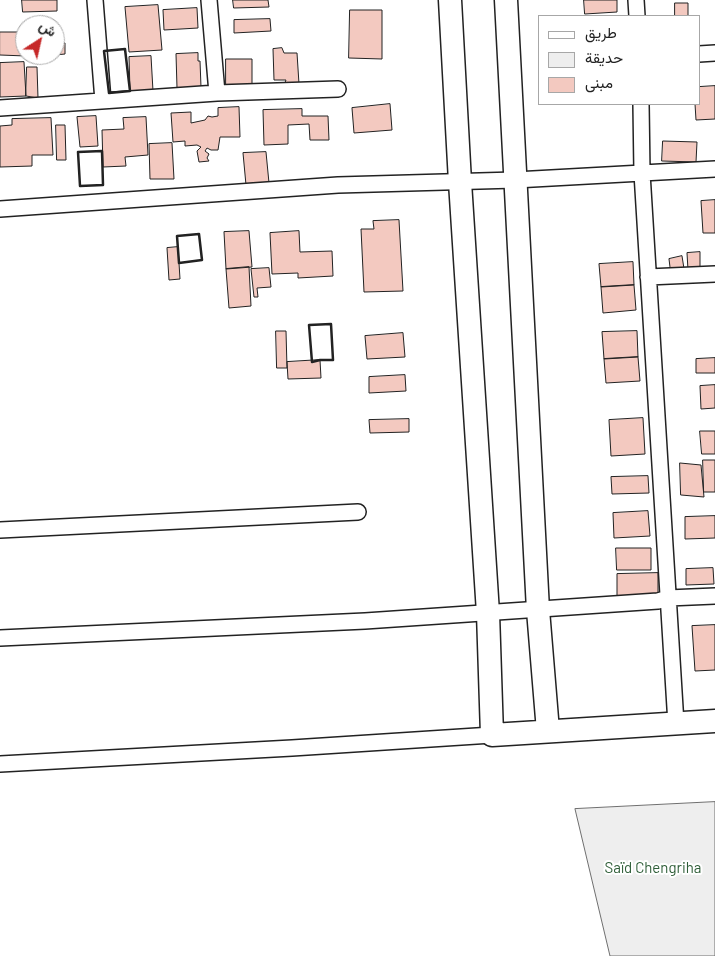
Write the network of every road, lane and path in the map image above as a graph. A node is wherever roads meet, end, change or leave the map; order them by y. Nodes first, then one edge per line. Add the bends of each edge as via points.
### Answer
1 (95, 0) edge
2 (209, 0) edge
3 (450, 0) edge
4 (506, 0) edge
5 (636, 0) edge
6 (637, 15) edge
7 (715, 53) edge
8 (700, 54) edge
9 (338, 89) dead end
10 (217, 93) junction
11 (104, 101) junction
12 (640, 105) edge
13 (0, 108) edge
14 (715, 169) edge
15 (642, 173) junction
16 (515, 180) junction
17 (460, 182) junction
18 (0, 209) edge
19 (715, 274) edge
20 (648, 276) junction
21 (358, 512) dead end
22 (0, 530) edge
23 (715, 596) edge
24 (668, 598) junction
25 (538, 610) junction
26 (488, 613) junction
27 (0, 638) edge
28 (715, 721) edge
29 (676, 724) junction
30 (548, 732) junction
31 (492, 735) junction
32 (0, 764) edge

1 - 11 street
2 - 10 street
3 - 17 street
4 - 16 street
5 - 6 street
7 - 8 street
9 - 10 street
10 - 11 street
11 - 13 street
12 - 15 street
14 - 15 street
15 - 16 street
15 - 20 street
16 - 17 street
16 - 25 street
17 - 18 street via 338,185
17 - 26 street
19 - 20 street
20 - 24 street
21 - 22 street
23 - 24 street
24 - 25 street
24 - 29 street
25 - 26 street
25 - 30 street
26 - 27 street
26 - 31 street
28 - 29 street
29 - 30 street
30 - 31 street
31 - 32 street

